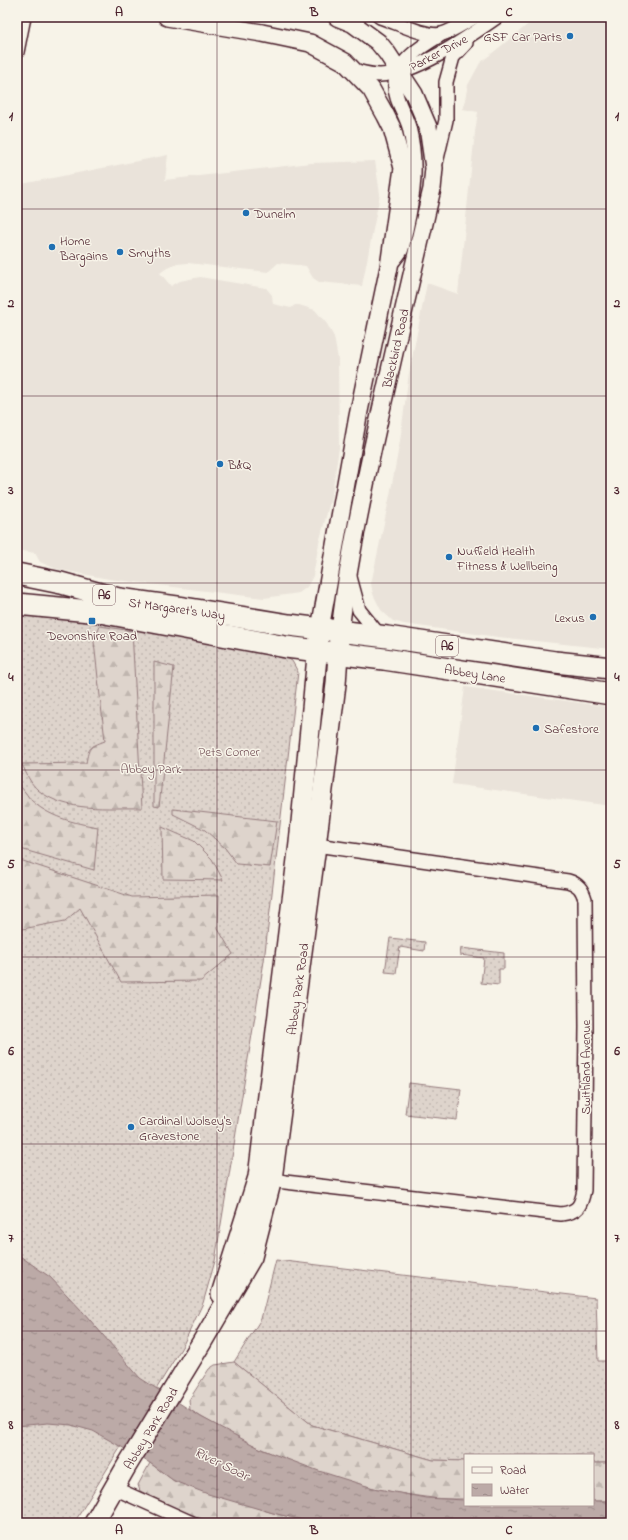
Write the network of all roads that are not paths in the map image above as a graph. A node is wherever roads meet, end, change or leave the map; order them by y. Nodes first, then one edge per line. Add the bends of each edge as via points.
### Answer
1 (24, 17) edge
2 (168, 17) edge
3 (337, 17) edge
4 (380, 17) edge
5 (475, 17) edge
6 (497, 17) edge
7 (477, 31) junction
8 (442, 34) junction
9 (17, 52) edge
10 (353, 70) junction
11 (399, 71) junction
12 (434, 168) junction
13 (389, 267) junction
14 (371, 353) junction
15 (393, 358) junction
16 (17, 574) edge
17 (348, 574) junction
18 (21, 603) edge
19 (330, 630) junction
20 (380, 636) junction
21 (318, 651) junction
22 (338, 653) junction
23 (611, 668) edge
24 (611, 694) edge
25 (308, 844) junction
26 (265, 1178) junction
27 (114, 1488) junction
28 (94, 1523) edge
29 (192, 1523) edge

1 - 9 street
2 - 10 street, Blackbird Road via 310,43 345,62
3 - 11 street, Blackbird Road via 352,23 378,42
4 - 8 street, Parker Drive via 418,31
5 - 8 street, Parker Drive
6 - 7 street, Parker Drive
7 - 11 street, Parker Drive via 424,62
7 - 12 street, Parker Drive via 453,57 446,82 446,120
8 - 11 street, Parker Drive via 408,59
10 - 11 street, Parker Drive via 380,75
10 - 13 street, Blackbird Road via 372,89 386,116 403,168
11 - 12 street, Blackbird Road via 414,94 428,127
11 - 13 street, Blackbird Road via 395,83 396,94 408,126 415,182 401,251
12 - 15 street, Blackbird Road via 432,189
13 - 14 street, Blackbird Road
14 - 15 street
14 - 19 street, Blackbird Road via 356,424
15 - 17 street, Blackbird Road
16 - 19 main road, St Margaret's Way / A6 via 118,599
17 - 19 street, Blackbird Road
17 - 20 street via 359,610
18 - 21 main road, St Margaret's Way / A6 via 100,612
19 - 20 main road, Abbey Lane / A6
19 - 21 main road, Abbey Park Road
19 - 22 main road, Abbey Park Road
20 - 23 main road, Abbey Lane / A6
21 - 22 main road, St Margaret's Way / A6
21 - 25 main road, Abbey Park Road
22 - 24 main road, Abbey Lane / A6
22 - 25 main road, Abbey Park Road
25 - 26 main road, Abbey Park Road
25 - 26 street, Swithland Avenue via 574,882 583,892 586,1027 584,1190 578,1208 573,1212 561,1214
26 - 27 main road, Abbey Park Road via 236,1249 207,1333
27 - 28 main road, Abbey Park Road
27 - 29 street

